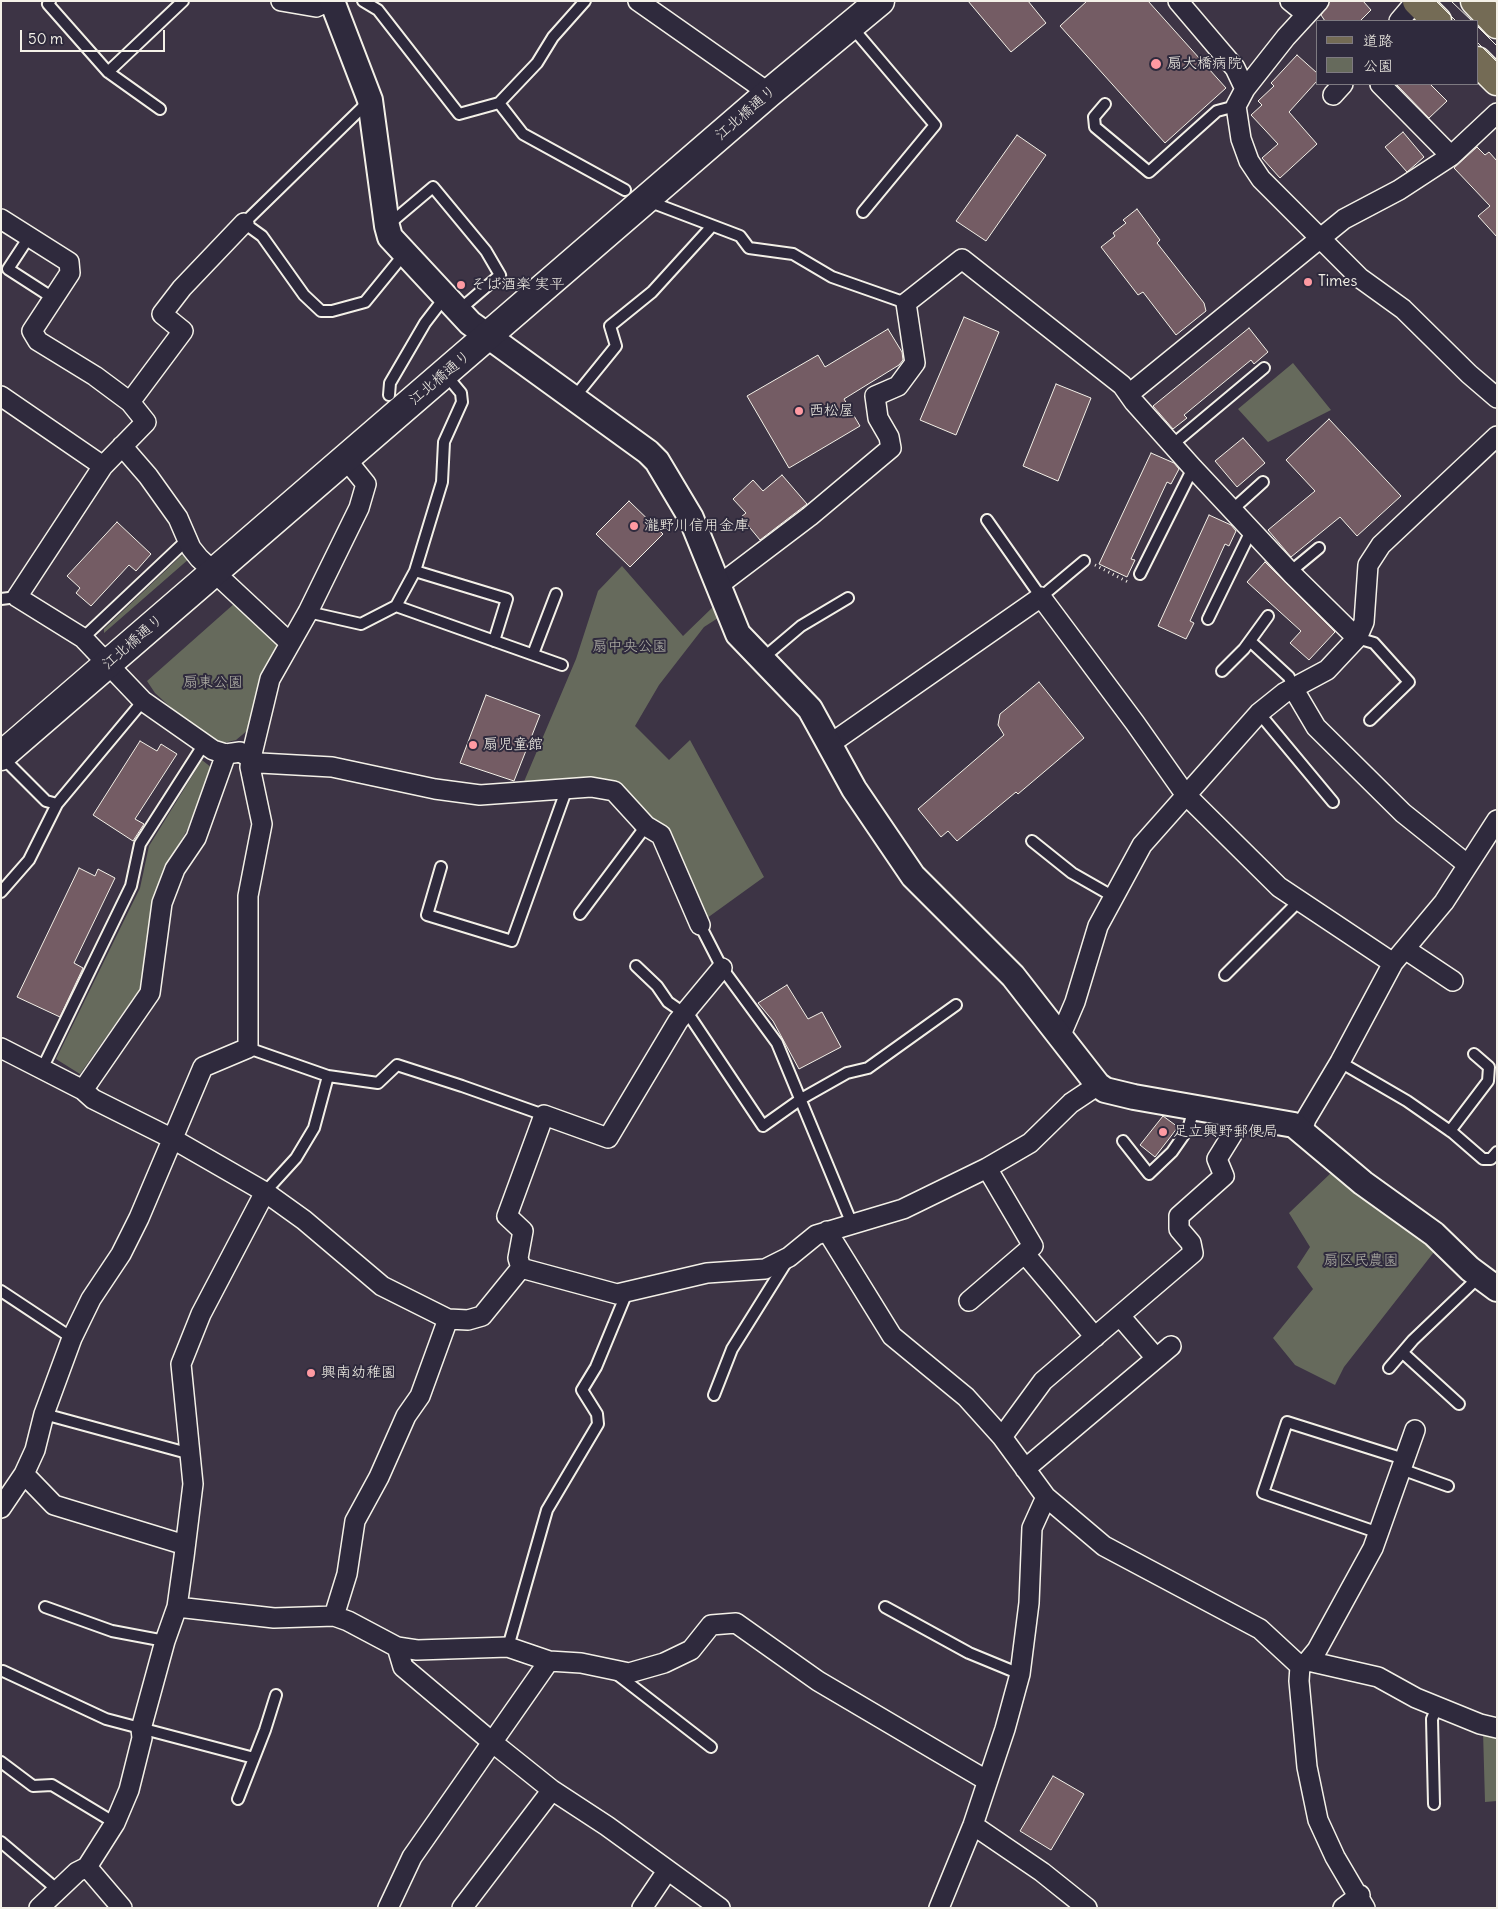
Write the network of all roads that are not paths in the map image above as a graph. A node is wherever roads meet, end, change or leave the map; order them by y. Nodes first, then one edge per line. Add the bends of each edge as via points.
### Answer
1 (50, 1) edge
2 (183, 1) edge
3 (281, 1) edge
4 (330, 1) edge
5 (363, 1) edge
6 (585, 1) edge
7 (638, 1) edge
8 (880, 1) edge
9 (1178, 1) edge
10 (1290, 1) edge
11 (1417, 1) edge
12 (1475, 1) edge
13 (1312, 8) edge
14 (1400, 20) edge
15 (1436, 20) edge
16 (1497, 24) edge
17 (851, 26) junction
18 (1478, 62) edge
19 (108, 72) junction
20 (1497, 81) edge
21 (1381, 85) edge
22 (1245, 89) junction
23 (769, 92) junction
24 (370, 100) junction
25 (499, 103) junction
26 (1105, 104) dead end
27 (1236, 106) junction
28 (160, 109) dead end
29 (1497, 113) edge
30 (1451, 156) junction
31 (636, 195) junction
32 (863, 212) dead end
33 (1, 219) edge
34 (244, 223) junction
35 (387, 226) junction
36 (712, 226) junction
37 (29, 237) junction
38 (1321, 239) junction
39 (406, 253) junction
40 (53, 298) junction
41 (906, 303) junction
42 (452, 304) junction
43 (487, 338) junction
44 (1264, 368) dead end
45 (445, 374) junction
46 (1129, 394) junction
47 (389, 395) dead end
48 (1, 396) edge
49 (1497, 398) edge
50 (573, 399) junction
51 (130, 402) junction
52 (1497, 436) edge
53 (1172, 445) junction
54 (122, 446) junction
55 (345, 458) junction
56 (103, 466) junction
57 (1193, 468) junction
58 (1263, 482) dead end
59 (1232, 510) junction
60 (987, 520) dead end
61 (1251, 530) junction
62 (187, 540) junction
63 (1319, 548) dead end
64 (1084, 561) road end
65 (213, 571) junction
66 (414, 571) junction
67 (1290, 572) junction
68 (1140, 574) road end
69 (719, 585) junction
70 (556, 594) dead end
71 (1041, 597) junction
72 (9, 598) edge
73 (848, 598) dead end
74 (396, 606) junction
75 (308, 612) junction
76 (1268, 616) dead end
77 (1208, 619) dead end
78 (83, 638) junction
79 (1357, 638) junction
80 (494, 641) junction
81 (1250, 641) junction
82 (290, 643) junction
83 (533, 654) junction
84 (762, 659) junction
85 (109, 663) junction
86 (562, 665) dead end
87 (1222, 671) dead end
88 (1293, 688) junction
89 (143, 701) junction
90 (1259, 713) junction
91 (1370, 720) dead end
92 (204, 744) junction
93 (830, 744) junction
94 (226, 754) junction
95 (1, 756) edge
96 (251, 758) junction
97 (567, 788) junction
98 (1185, 794) junction
99 (1333, 802) dead end
100 (57, 804) junction
101 (1497, 820) edge
102 (646, 826) junction
103 (1032, 841) dead end
104 (1468, 865) junction
105 (441, 866) dead end
106 (1, 892) edge
107 (1114, 896) junction
108 (1300, 900) junction
109 (580, 914) dead end
110 (700, 925) joint
111 (1399, 956) junction
112 (636, 966) dead end
113 (722, 968) junction
114 (1225, 975) dead end
115 (1453, 981) dead end
116 (956, 1005) dead end
117 (684, 1014) junction
118 (1060, 1037) junction
119 (1, 1048) edge
120 (248, 1048) junction
121 (1474, 1054) dead end
122 (1340, 1062) junction
123 (42, 1069) junction
124 (328, 1076) junction
125 (1098, 1085) junction
126 (83, 1090) junction
127 (800, 1099) junction
128 (1194, 1109) junction
129 (544, 1115) junction
130 (1244, 1117) junction
131 (1302, 1131) junction
132 (1450, 1131) junction
133 (173, 1139) junction
134 (1123, 1142) dead end
135 (1497, 1152) edge
136 (987, 1168) junction
137 (266, 1192) junction
138 (852, 1224) junction
139 (827, 1231) junction
140 (1025, 1254) junction
141 (789, 1257) junction
142 (521, 1268) junction
143 (1488, 1282) edge
144 (1, 1291) edge
145 (627, 1292) junction
146 (969, 1301) dead end
147 (1120, 1316) junction
148 (448, 1320) junction
149 (1095, 1337) junction
150 (72, 1338) junction
151 (1171, 1346) dead end
152 (1403, 1353) junction
153 (1156, 1358) junction
154 (1389, 1368) dead end
155 (714, 1395) dead end
156 (1459, 1404) dead end
157 (44, 1414) junction
158 (1415, 1430) dead end
159 (1002, 1437) junction
160 (191, 1454) junction
161 (1403, 1464) junction
162 (1025, 1469) junction
163 (24, 1474) junction
164 (1448, 1486) dead end
165 (1046, 1497) junction
166 (2, 1505) edge
167 (1379, 1533) junction
168 (185, 1545) junction
169 (45, 1607) dead end
170 (177, 1607) junction
171 (884, 1607) dead end
172 (334, 1616) junction
173 (165, 1641) junction
174 (397, 1647) junction
175 (508, 1647) junction
176 (549, 1661) junction
177 (1304, 1664) junction
178 (612, 1669) junction
179 (3, 1670) dead end
180 (1020, 1674) junction
181 (276, 1695) dead end
182 (1437, 1706) junction
183 (1497, 1728) edge
184 (141, 1729) junction
185 (492, 1742) junction
186 (711, 1747) dead end
187 (254, 1758) junction
188 (1, 1762) edge
189 (986, 1780) junction
190 (552, 1790) junction
191 (238, 1799) dead end
192 (1434, 1804) dead end
193 (115, 1823) junction
194 (973, 1825) junction
195 (1, 1842) edge
196 (86, 1866) junction
197 (667, 1870) junction
198 (59, 1891) junction
199 (1362, 1901) edge
200 (39, 1908) edge
201 (122, 1908) edge
202 (388, 1908) edge
203 (462, 1908) edge
204 (642, 1908) edge
205 (720, 1908) edge
206 (939, 1908) edge
207 (1087, 1908) edge
208 (1342, 1908) edge

1 - 19 lane via 48,4
2 - 19 lane
3 - 4 street via 316,8
4 - 24 street
5 - 25 lane via 378,10 459,114
6 - 25 lane via 553,37 537,62
7 - 23 street
8 - 17 main road, 江北橋通り
9 - 22 street via 1235,68
10 - 13 street
11 - 14 street
11 - 15 main road
12 - 16 main road
13 - 22 street
17 - 23 main road, 江北橋通り
17 - 32 lane via 935,125
18 - 20 main road
19 - 28 lane
21 - 30 street
22 - 27 street
23 - 31 main road, 江北橋通り
24 - 34 lane
24 - 35 street
25 - 31 lane via 522,134
26 - 27 lane via 1094,117 1095,127 1150,172 1217,111
27 - 38 street via 1248,161 1261,179
29 - 30 street
30 - 38 street via 1400,190 1344,219
31 - 36 lane
31 - 43 main road, 江北橋通り
33 - 37 street
34 - 39 lane via 262,236 304,295 321,310 332,311 365,302
34 - 51 street via 182,288 162,314 182,331
35 - 39 street via 390,236
35 - 42 lane via 434,187 486,251 500,275
36 - 41 lane via 740,236 749,248 793,254 832,277
36 - 50 lane via 652,292 610,326 616,346
37 - 40 street via 69,262 70,273
37 - 40 lane via 8,270
38 - 46 street
38 - 49 street via 1360,278 1403,309
39 - 42 street
40 - 51 street via 32,331 38,341
41 - 46 street via 962,259 1122,385
41 - 69 street via 915,363 898,386 875,396 878,418 892,448
42 - 43 street
42 - 47 lane via 425,323 390,383
43 - 45 main road, 江北橋通り
43 - 50 street
44 - 53 lane
45 - 55 main road, 江北橋通り
45 - 66 lane via 461,393 462,402 444,442 442,482
46 - 53 street
48 - 56 street
50 - 69 street via 657,461 691,518
51 - 54 street via 146,422
52 - 79 street via 1382,544 1368,565 1364,622
53 - 57 street
54 - 56 street
54 - 62 street via 178,518
55 - 65 main road, 江北橋通り
55 - 75 street via 366,484 360,508
56 - 72 street
57 - 59 street
57 - 68 lane
58 - 59 lane
59 - 61 street
60 - 71 lane
61 - 67 street
61 - 77 lane
62 - 65 street
62 - 78 lane
63 - 67 lane
64 - 71 lane
65 - 82 street
65 - 85 main road, 江北橋通り
66 - 74 lane
66 - 80 lane via 506,600
67 - 79 street
69 - 84 street via 738,634
70 - 83 lane
71 - 93 street
71 - 98 street
72 - 78 street
73 - 84 lane via 801,626
74 - 75 lane via 361,624
74 - 80 lane
75 - 82 street
76 - 81 lane
78 - 85 street
79 - 88 street via 1327,670
79 - 91 lane via 1374,643 1409,682
80 - 83 lane
81 - 87 lane
81 - 88 lane via 1289,677
82 - 96 street via 270,679
83 - 86 lane
84 - 93 street via 810,709
85 - 89 street
85 - 95 main road, 江北橋通り
88 - 90 street
88 - 104 street via 1316,727 1403,813
89 - 92 street
89 - 100 lane
90 - 98 street
90 - 99 lane
92 - 94 street
92 - 123 lane via 140,844 131,886
93 - 118 street via 858,796 913,876 1013,976
94 - 96 street via 240,752
94 - 126 street via 196,838 175,870 162,904 150,993
95 - 100 lane via 46,801
96 - 97 street via 260,763 332,767 480,795
96 - 120 street via 262,824 248,896
97 - 102 street via 591,787 614,791
97 - 105 lane via 512,941 428,915
98 - 107 street via 1142,844
98 - 108 street via 1279,887
100 - 106 lane via 29,860
101 - 104 street
102 - 109 lane
102 - 110 street via 661,835
103 - 107 lane via 1072,872
104 - 111 street via 1444,902
107 - 118 street via 1098,926 1075,1002
108 - 111 street
108 - 114 lane
110 - 113 lane
111 - 115 street
111 - 122 street
112 - 117 lane via 668,1002
113 - 117 street
113 - 127 lane via 777,1043
116 - 127 lane via 868,1068 847,1073
117 - 127 lane via 691,1018 763,1126
117 - 129 street via 608,1138
118 - 125 street
119 - 123 street
120 - 124 lane
120 - 133 street via 203,1067
121 - 132 lane via 1489,1068 1488,1082
122 - 131 street
122 - 132 lane via 1407,1101
123 - 126 street
124 - 129 lane via 378,1083 396,1065
124 - 137 lane via 314,1128 296,1158
125 - 128 street via 1105,1090
125 - 136 street via 1071,1103 1030,1143
126 - 133 street via 93,1099
127 - 138 lane
128 - 130 street
128 - 134 lane via 1188,1129 1172,1152 1150,1174
129 - 142 street via 507,1216 523,1231 518,1258
130 - 131 street via 1289,1124
130 - 147 street via 1217,1159 1224,1176 1179,1216 1179,1229 1191,1243 1193,1253
131 - 143 street via 1363,1183 1434,1234
132 - 135 lane via 1483,1159 1491,1159
133 - 137 street
133 - 150 street via 121,1254 90,1299
136 - 138 street via 903,1209
136 - 140 street via 1033,1246
137 - 148 street via 382,1286
137 - 160 street via 201,1314 181,1364
138 - 139 street
139 - 141 street via 816,1235
139 - 159 street via 892,1336 966,1397
140 - 146 street
140 - 149 street
141 - 145 street via 765,1269 707,1273
141 - 155 lane via 732,1349
142 - 145 street via 617,1294
142 - 148 street via 482,1316
143 - 152 lane
144 - 150 lane
145 - 175 lane via 596,1367 582,1390 597,1414 598,1424 548,1510
147 - 149 street
147 - 153 street
148 - 172 street via 420,1396 406,1416 355,1521 347,1574
149 - 159 street via 1043,1381
150 - 157 street
151 - 153 street
152 - 154 lane
152 - 156 lane
153 - 162 street
157 - 160 lane
157 - 163 street via 35,1450
158 - 161 street
159 - 162 street
160 - 168 street via 193,1484
161 - 164 lane
161 - 167 street
161 - 167 lane via 1287,1422 1262,1493
162 - 165 street
163 - 166 street
163 - 168 street via 54,1505
165 - 177 street via 1104,1546 1260,1629
165 - 180 street via 1032,1528 1029,1603
167 - 177 street via 1374,1548
168 - 170 street
169 - 173 lane via 112,1631
170 - 172 street via 274,1618
170 - 173 street
171 - 180 lane via 969,1653
172 - 174 street
173 - 184 street
174 - 175 street via 416,1650
174 - 185 street via 403,1668
175 - 176 street
176 - 178 street
176 - 185 street
177 - 182 street via 1378,1677
177 - 199 street via 1299,1681 1307,1767 1318,1820 1335,1857
178 - 186 lane
178 - 189 street via 629,1673 664,1663 691,1650 711,1624 736,1623 818,1681
179 - 184 lane via 106,1719
180 - 189 street via 1005,1729
181 - 187 lane
182 - 183 street
182 - 192 lane via 1432,1720
184 - 187 lane
184 - 193 street via 142,1738 129,1790
185 - 190 street
185 - 202 street via 412,1857
187 - 191 lane
188 - 193 lane via 33,1786 52,1785
189 - 194 street
190 - 197 street
190 - 203 street
193 - 196 street
194 - 206 street
194 - 207 street via 1042,1872
195 - 198 lane
196 - 198 street
196 - 201 street
197 - 204 street
197 - 205 street
198 - 200 street
199 - 208 street

